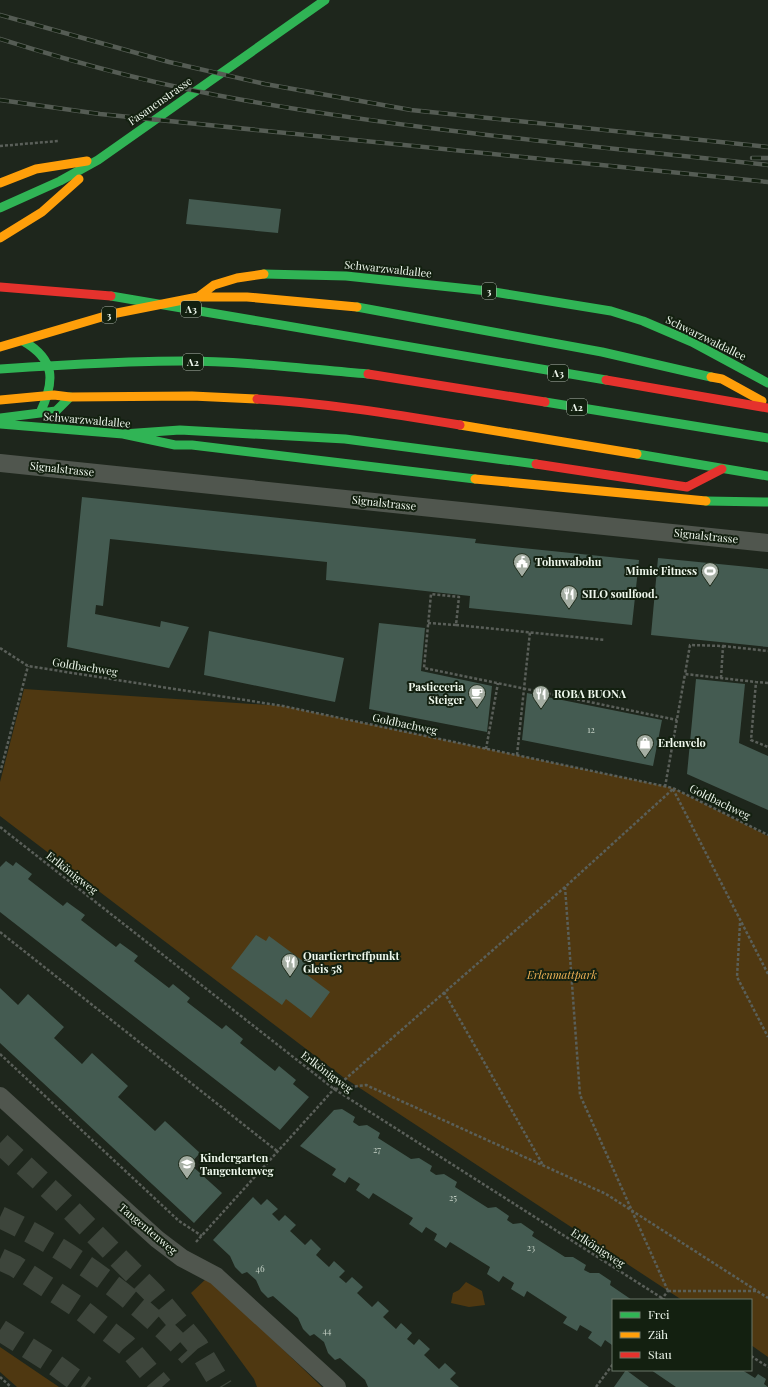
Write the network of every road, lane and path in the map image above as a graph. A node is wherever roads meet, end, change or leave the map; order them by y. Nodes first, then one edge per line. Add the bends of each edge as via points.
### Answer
1 (325, 0) edge
2 (98, 160) junction
3 (0, 183) edge
4 (0, 208) edge
5 (0, 238) edge
6 (0, 287) edge
7 (198, 298) junction
8 (23, 341) junction
9 (0, 347) edge
10 (0, 369) edge
11 (768, 383) edge
12 (70, 398) junction
13 (0, 400) edge
14 (768, 404) edge
15 (768, 408) edge
16 (0, 418) edge
17 (0, 424) edge
18 (28, 426) junction
19 (123, 434) junction
20 (768, 438) edge
21 (0, 463) edge
22 (722, 469) junction
23 (768, 476) edge
24 (768, 502) edge
25 (768, 543) edge
26 (428, 623) junction
27 (456, 625) junction
28 (530, 632) junction
29 (605, 640) dead end
30 (723, 646) junction
31 (0, 648) edge
32 (768, 651) edge
33 (28, 666) junction
34 (685, 674) junction
35 (721, 678) junction
36 (756, 682) junction
37 (498, 683) junction
38 (768, 683) edge
39 (524, 688) junction
40 (677, 720) junction
41 (768, 747) edge
42 (486, 749) junction
43 (517, 755) junction
44 (0, 773) edge
45 (665, 787) junction
46 (673, 788) junction
47 (0, 827) edge
48 (768, 835) edge
49 (565, 886) junction
50 (740, 922) junction
51 (0, 932) edge
52 (768, 974) edge
53 (444, 992) junction
54 (768, 1037) edge
55 (0, 1054) edge
56 (334, 1089) junction
57 (0, 1096) edge
58 (277, 1151) junction
59 (543, 1165) junction
60 (632, 1212) junction
61 (202, 1236) junction
62 (182, 1258) junction
63 (668, 1291) junction
64 (757, 1291) junction
65 (768, 1298) edge
66 (663, 1299) edge
67 (752, 1357) edge
68 (612, 1365) edge
69 (768, 1367) edge
70 (0, 1377) edge
71 (11, 1387) edge
72 (337, 1387) edge
73 (596, 1387) edge

1 - 2 main road, Fasanenstrasse
2 - 3 main road via 68,162 36,169
2 - 4 main road, Fasanenstrasse via 60,181
2 - 5 main road via 32,221
6 - 15 main road, A3 via 107,295
7 - 8 main road, Schwarzwaldallee / 3 via 112,314
7 - 11 main road, Schwarzwaldallee / 3 via 214,285 261,274 346,276 533,297 611,311 643,321 692,342
7 - 14 main road via 247,297 354,307 602,352 722,379
8 - 9 main road, Schwarzwaldallee / 3
8 - 18 main road via 40,352 46,362 50,380 48,396 41,412
10 - 20 main road, A2 via 104,362 184,362 274,366 386,376
12 - 13 main road via 54,396
12 - 16 main road via 56,411
12 - 22 main road via 192,396 286,401 380,412
17 - 18 main road, Schwarzwaldallee
18 - 19 main road, Schwarzwaldallee
19 - 22 main road via 180,430 344,439 486,456 687,487
19 - 24 main road, Schwarzwaldallee via 174,445 461,477 668,498
21 - 25 street, Signalstrasse
22 - 23 main road
26 - 27 path
26 - 27 path via 431,594 459,596
26 - 37 path via 424,668
27 - 28 path
28 - 29 path
28 - 39 path
30 - 32 path
30 - 34 path via 690,645
30 - 35 path
31 - 33 path
33 - 42 path, Goldbachweg via 283,706
33 - 44 path
34 - 35 path
34 - 40 path
35 - 36 path
36 - 38 path
36 - 41 path via 751,740
37 - 39 path
37 - 42 path
39 - 40 path
39 - 43 path
40 - 45 path
42 - 43 path, Goldbachweg
43 - 45 path, Goldbachweg
45 - 46 path, Goldbachweg
46 - 48 path, Goldbachweg
46 - 49 path
46 - 50 path
47 - 56 path, Erlkönigweg
49 - 53 path
49 - 60 path via 580,1096
50 - 52 path
50 - 54 path via 737,977
51 - 58 path
53 - 56 path
53 - 59 path
55 - 61 path via 179,1221
56 - 58 path
56 - 59 path via 366,1085
56 - 66 path, Erlkönigweg
57 - 62 street, Tangentenweg via 157,1239
58 - 61 path
59 - 60 path via 606,1194
60 - 63 path
60 - 64 path
61 - 62 path
62 - 72 street, Tangentenweg via 216,1276
63 - 64 path
63 - 66 path
64 - 65 path
67 - 69 path
68 - 73 path
70 - 71 path

